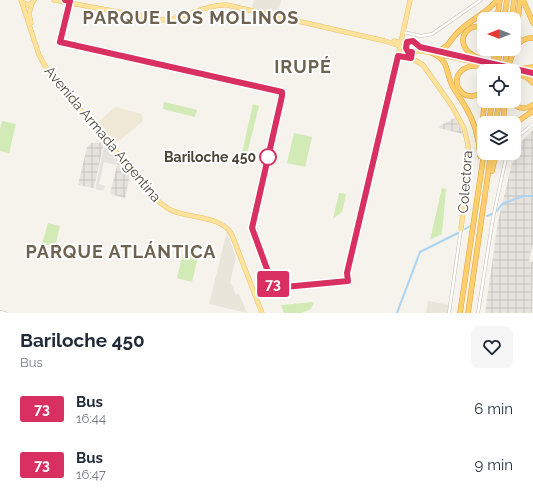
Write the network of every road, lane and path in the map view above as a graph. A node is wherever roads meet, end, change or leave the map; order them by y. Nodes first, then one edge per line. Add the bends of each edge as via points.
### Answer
1 (38, 0) edge
2 (54, 0) edge
3 (65, 0) edge
4 (410, 0) edge
5 (481, 0) edge
6 (497, 0) edge
7 (500, 0) edge
8 (507, 0) edge
9 (514, 0) edge
10 (520, 0) edge
11 (524, 0) edge
12 (21, 1) edge
13 (33, 2) edge
14 (497, 12) edge
15 (505, 12) edge
16 (513, 12) edge
17 (519, 12) edge
18 (533, 23) edge
19 (477, 26) edge
20 (402, 32) junction
21 (533, 38) edge
22 (407, 42) junction
23 (400, 44) junction
24 (416, 44) junction
25 (406, 48) junction
26 (438, 51) junction
27 (413, 52) junction
28 (432, 53) junction
29 (411, 58) junction
30 (487, 64) junction
31 (511, 64) edge
32 (477, 66) edge
33 (533, 67) edge
34 (521, 69) edge
35 (521, 72) edge
36 (521, 75) edge
37 (533, 75) edge
38 (533, 83) edge
39 (477, 95) edge
40 (533, 105) edge
41 (521, 108) edge
42 (533, 111) edge
43 (521, 119) edge
44 (533, 124) edge
45 (477, 131) edge
46 (521, 134) edge
47 (481, 160) edge
48 (490, 160) edge
49 (494, 160) edge
50 (505, 160) edge
51 (485, 196) junction
52 (461, 229) joint
53 (0, 312) edge
54 (5, 313) edge
55 (264, 313) edge
56 (449, 313) edge
57 (460, 313) edge
58 (468, 313) edge
59 (478, 313) edge

1 - 13 main road
2 - 23 main road via 162,20 227,5
3 - 23 main road via 164,18 228,3
4 - 20 main road
5 - 20 street via 432,34 421,36
6 - 26 highway via 457,33 448,45
7 - 14 highway
8 - 15 highway
9 - 16 highway
10 - 17 highway
11 - 18 highway
12 - 13 main road via 27,5
12 - 55 main road, Avenida Armada Argentina via 45,66 157,200 173,211 218,222 228,229
13 - 55 main road, Avenida Armada Argentina via 29,11 30,18 40,54 50,69 162,201 175,209 219,220 230,227
19 - 30 highway via 469,28 463,43 471,54
20 - 23 main road
21 - 31 highway via 519,43 513,53
22 - 23 main road
22 - 24 main road via 412,41
22 - 25 main road
23 - 25 main road
23 - 29 main road, Colectora via 398,56
24 - 26 main road
24 - 27 main road via 417,48
25 - 27 main road via 408,52
26 - 30 main road
27 - 28 main road
27 - 29 main road
28 - 30 main road
28 - 45 highway via 446,64 450,83 472,118
29 - 52 main road, Colectora via 421,63 430,74 459,117 466,135 469,168
32 - 39 highway via 461,72 457,80 462,94
33 - 34 highway
35 - 37 highway
36 - 38 highway
40 - 41 highway
42 - 43 highway
44 - 46 street
47 - 57 highway
48 - 51 highway
49 - 51 highway
50 - 59 street via 493,218
51 - 58 highway
52 - 56 street, Colectora
53 - 54 street

